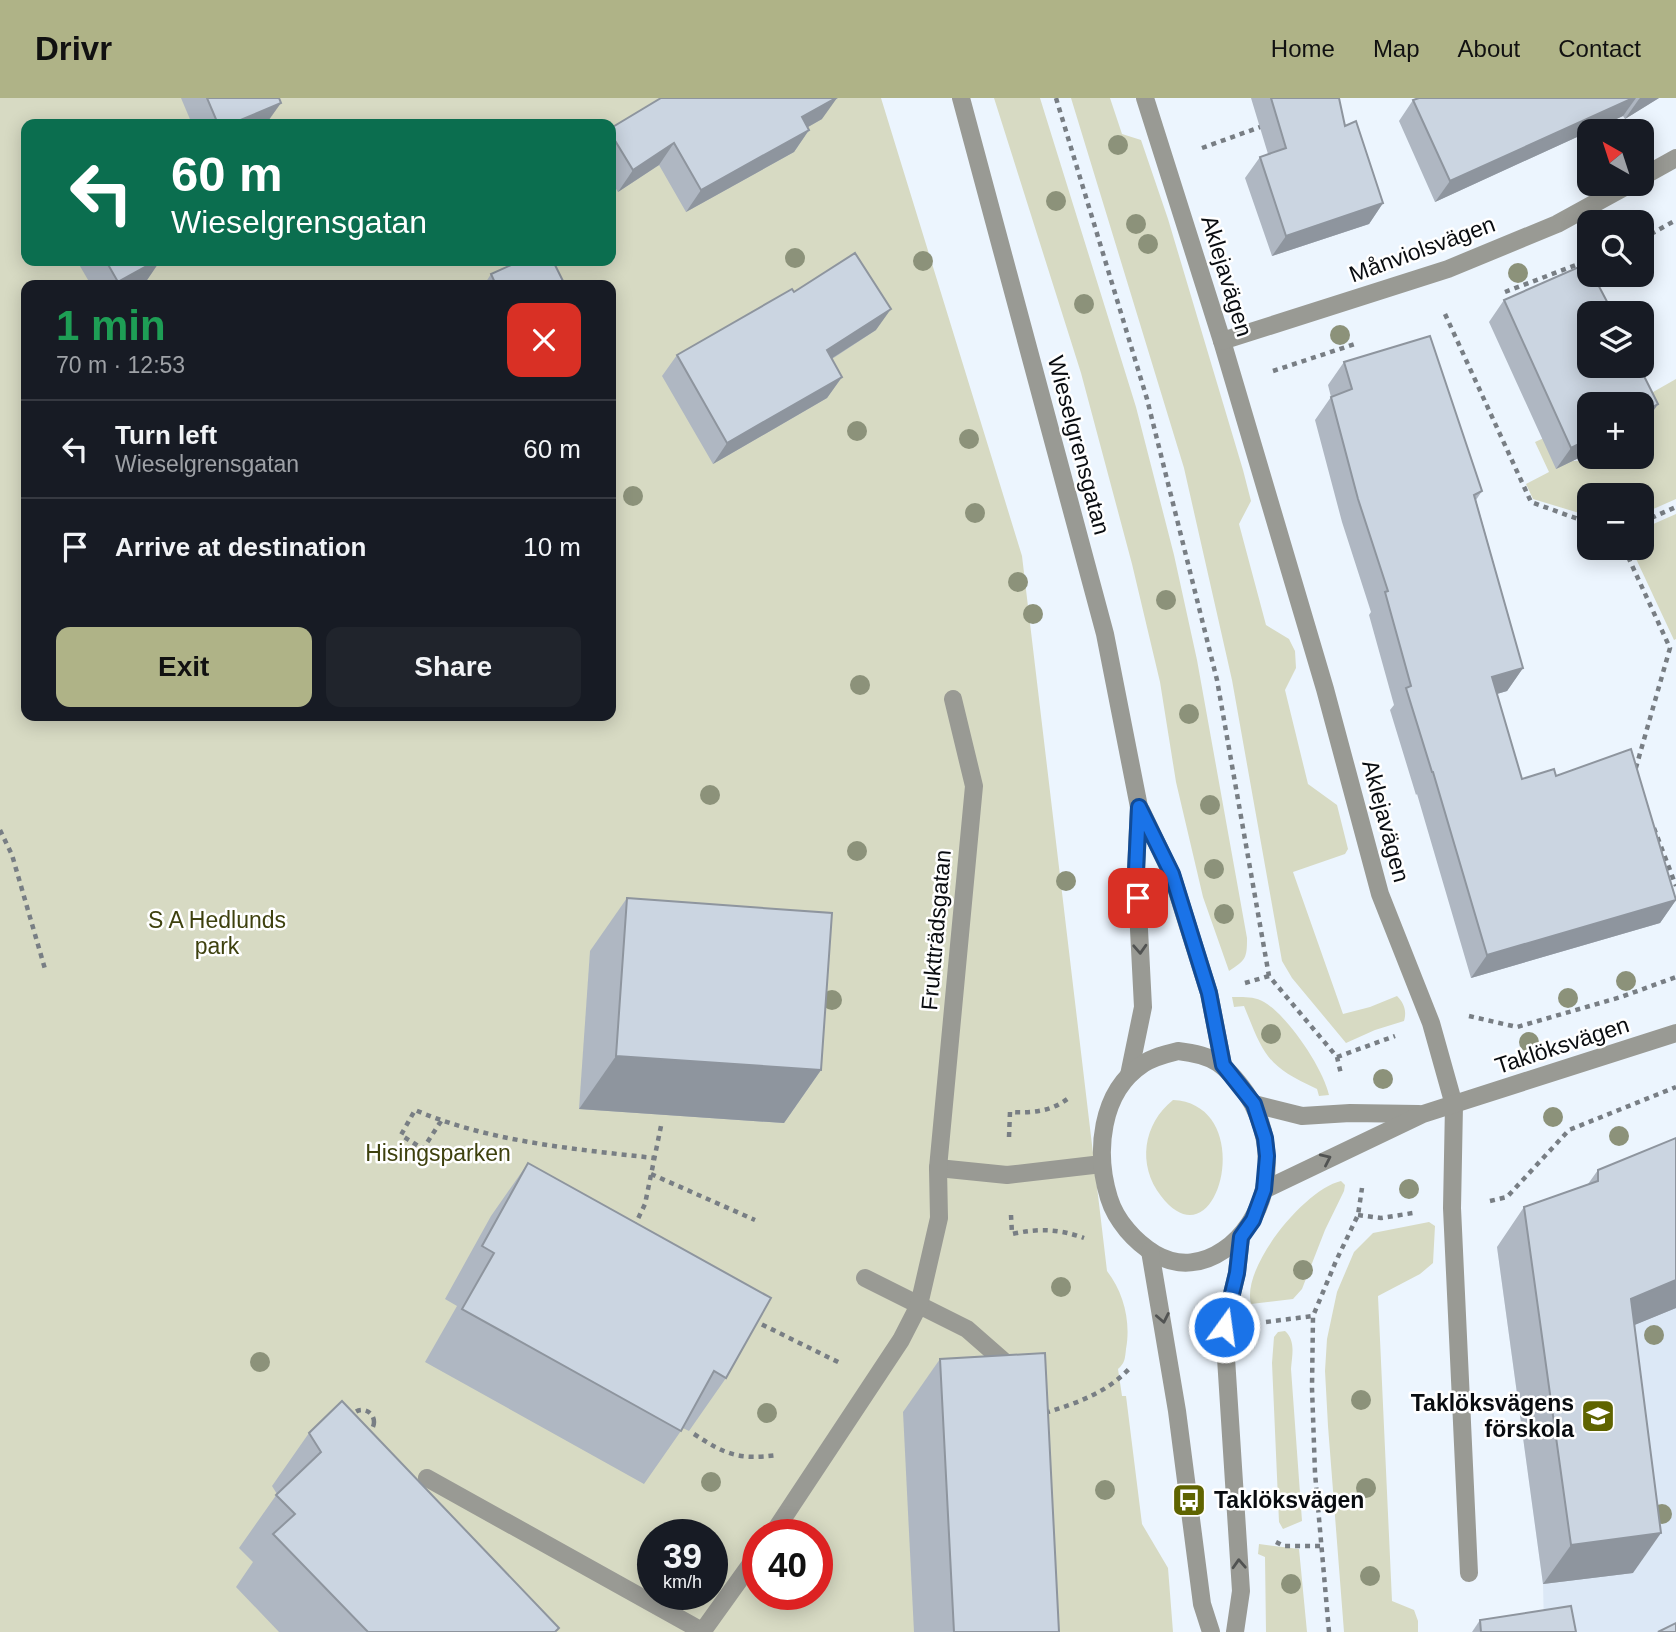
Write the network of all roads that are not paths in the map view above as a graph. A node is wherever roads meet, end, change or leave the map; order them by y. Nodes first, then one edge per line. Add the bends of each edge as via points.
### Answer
1 (961, 98) edge
2 (1145, 98) edge
3 (1676, 158) edge
4 (1654, 170) edge
5 (1608, 196) edge
6 (1222, 341) junction
7 (953, 699) dead end
8 (1139, 807) junction
9 (1676, 1033) edge
10 (1223, 1065) junction
11 (1129, 1075) junction
12 (1254, 1104) junction
13 (1454, 1105) junction
14 (1423, 1114) junction
15 (1102, 1164) junction
16 (938, 1168) junction
17 (1264, 1190) junction
18 (1241, 1237) junction
19 (1150, 1251) junction
20 (865, 1278) dead end
21 (919, 1305) junction
22 (1045, 1413) edge
23 (427, 1478) dead end
24 (783, 1519) edge
25 (1469, 1573) dead end
26 (742, 1576) edge
27 (702, 1632) edge
28 (1211, 1632) edge
29 (1235, 1632) edge

1 - 8 street, Wieselgrensgatan via 1105,634
2 - 6 street, Aklejavägen
3 - 4 street
5 - 6 street, Månviolsvägen via 1558,224 1448,269
6 - 13 street, Aklejavägen via 1380,894 1431,1023
7 - 16 street, Fruktträdsgatan via 974,786
8 - 10 street, Wieselgrensgatan via 1172,874 1209,993
8 -> 11 street, Wieselgrensgatan via 1136,871 1143,1007
9 - 13 street, Taklöksvägen
10 - 11 street, Wieselgrensgatan via 1178,1051 1144,1063
10 - 12 street, Wieselgrensgatan
11 - 15 street, Wieselgrensgatan via 1108,1112
12 - 14 street, Taklöksvägen via 1302,1116
12 - 17 street, Wieselgrensgatan via 1265,1138
13 - 14 street, Taklöksvägen
13 - 25 street, Aklejavägen via 1452,1208
17 -> 14 street, Taklöksvägen
15 - 16 street via 1007,1175
15 - 19 street, Wieselgrensgatan via 1118,1219
16 - 21 street, Fruktträdsgatan via 939,1218
17 - 18 street, Wieselgrensgatan
18 - 19 street, Wieselgrensgatan via 1212,1258 1189,1263 1166,1261
29 -> 18 street, Wieselgrensgatan via 1241,1591 1224,1327
19 -> 28 street via 1202,1604
20 - 21 street
21 - 22 street via 967,1329 1028,1382 1044,1402
21 - 24 street, Fruktträdsgatan via 901,1340
23 - 27 street
26 - 27 street

